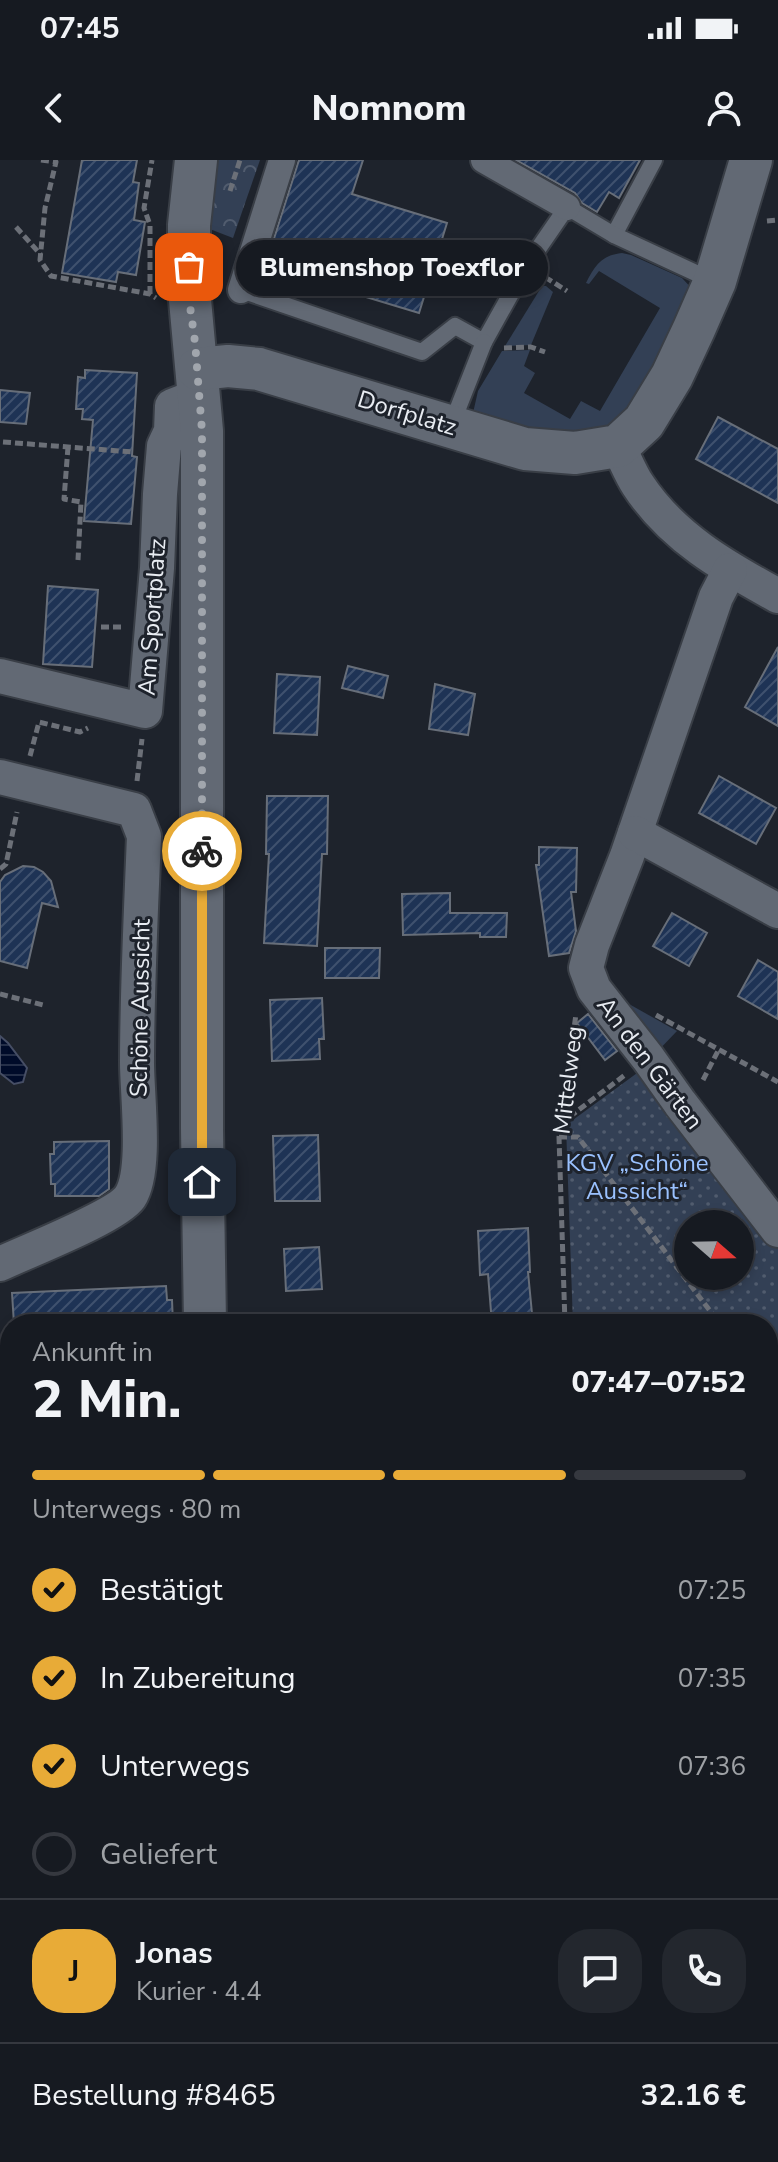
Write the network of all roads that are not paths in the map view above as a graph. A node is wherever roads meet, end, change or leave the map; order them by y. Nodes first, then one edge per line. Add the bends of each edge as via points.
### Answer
1 (196, 160) edge
2 (282, 160) edge
3 (484, 160) edge
4 (654, 160) edge
5 (751, 160) edge
6 (567, 207) junction
7 (614, 235) junction
8 (715, 281) junction
9 (241, 290) joint
10 (484, 342) junction
11 (199, 382) junction
12 (451, 427) junction
13 (618, 446) junction
14 (730, 570) junction
15 (778, 596) edge
16 (0, 676) edge
17 (0, 777) edge
18 (635, 833) junction
19 (778, 911) edge
20 (778, 1230) edge
21 (0, 1264) edge
22 (205, 1314) edge

1 - 11 street via 189,225 190,306
2 - 9 street
3 - 6 street
4 - 7 lane
5 - 8 street
6 - 7 lane
6 - 10 lane
7 - 8 lane
8 - 13 street via 672,376 644,422
9 - 10 lane via 422,352 455,326
10 - 12 lane
11 - 12 street, Dorfplatz via 228,366 259,369
11 - 16 street, Am Sportplatz via 172,406 164,446 145,711
11 - 22 street
12 - 13 street, Dorfplatz via 525,449 575,453
13 - 14 street via 639,485 680,534
14 - 15 street
14 - 18 street
17 - 21 street, Schöne Aussicht via 134,810 144,836 137,1179 130,1197 114,1212
18 - 19 street
18 - 20 street, An den Gärten via 586,968 594,989

